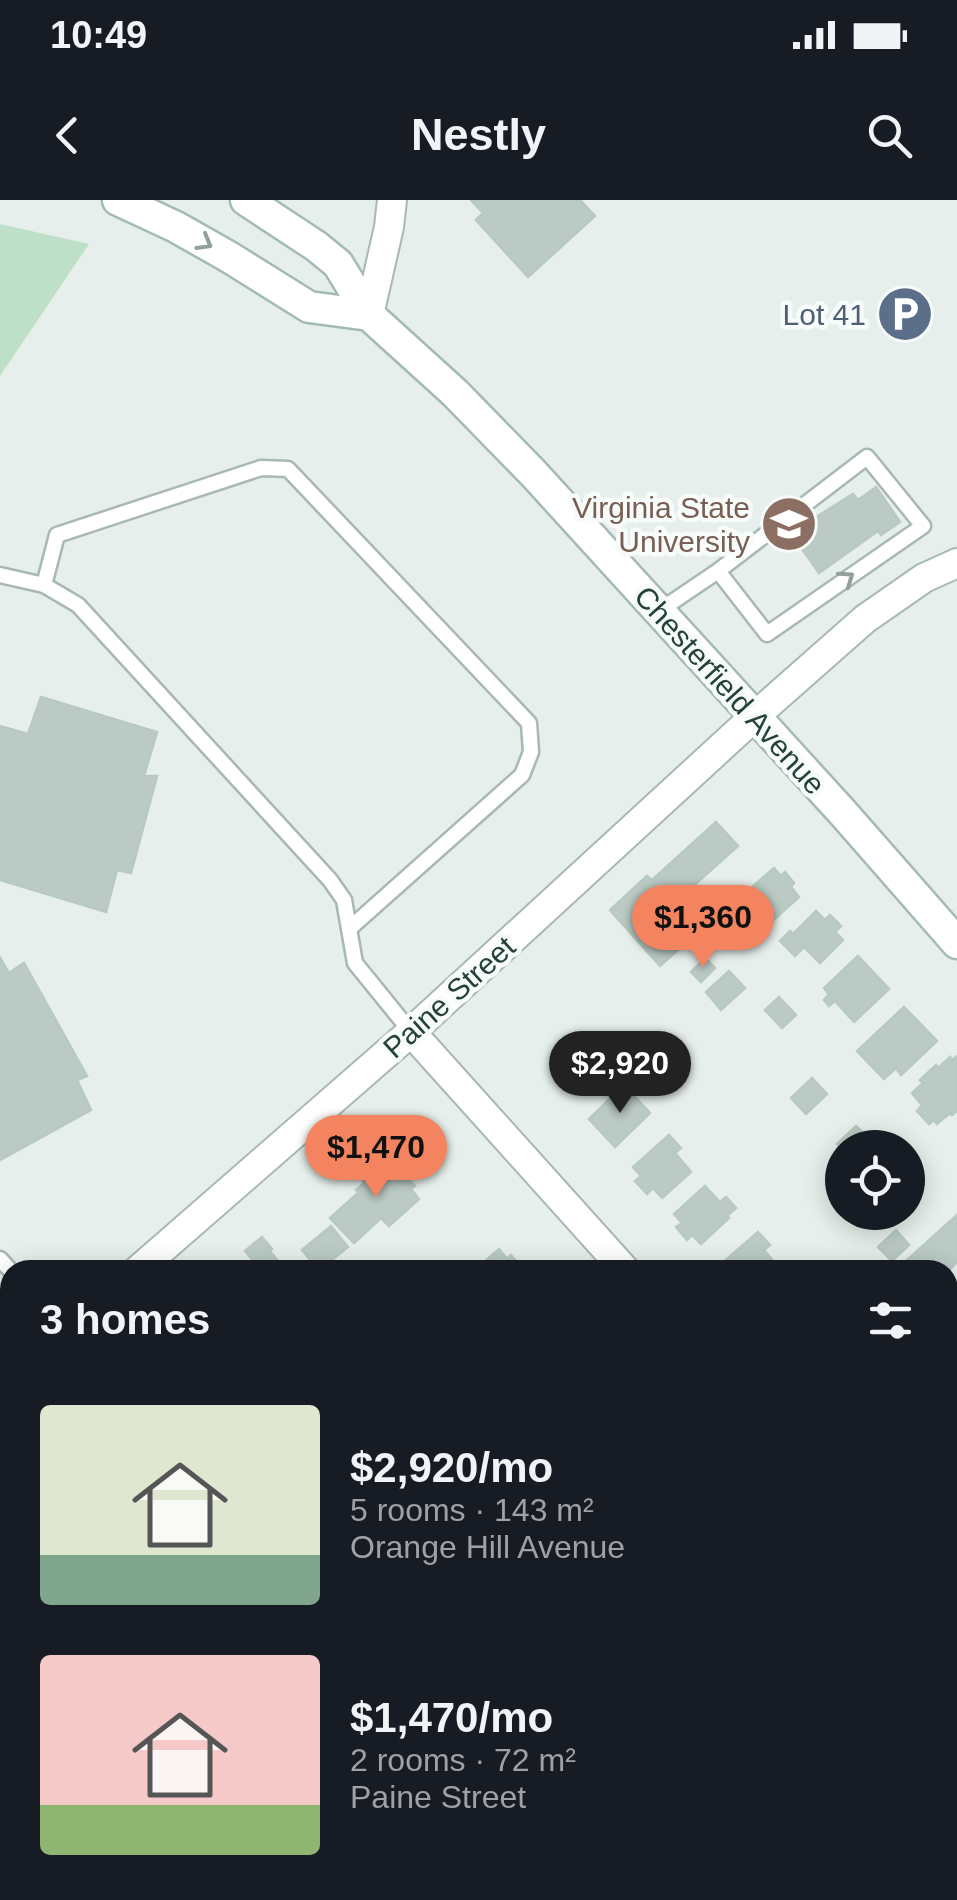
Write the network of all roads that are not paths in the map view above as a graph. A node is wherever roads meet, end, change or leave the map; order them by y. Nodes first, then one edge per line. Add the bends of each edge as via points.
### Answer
1 (118, 200) edge
2 (246, 200) edge
3 (392, 200) edge
4 (369, 315) junction
5 (957, 563) edge
6 (718, 572) junction
7 (0, 575) edge
8 (44, 585) junction
9 (658, 612) junction
10 (754, 718) junction
11 (349, 929) junction
12 (957, 943) edge
13 (412, 1032) junction
14 (150, 1260) edge
15 (615, 1260) edge

1 -> 4 main road via 229,256 309,307
2 - 4 main road, Chesterfield Avenue via 338,264
3 - 4 street
4 - 9 main road, Chesterfield Avenue via 455,392
5 - 10 street, Paine Street via 865,619
6 -> 6 lane via 767,634 923,526 867,456
6 - 9 lane
7 - 8 lane
8 - 11 lane via 78,605 330,880 344,900
8 - 11 lane via 57,535 261,468 288,469 528,723 530,752 522,775
9 - 10 main road, Chesterfield Avenue
10 - 12 main road, Chesterfield Avenue
10 - 13 street, Paine Street
11 - 13 lane via 354,962
13 - 14 street, Paine Street
13 - 15 street

